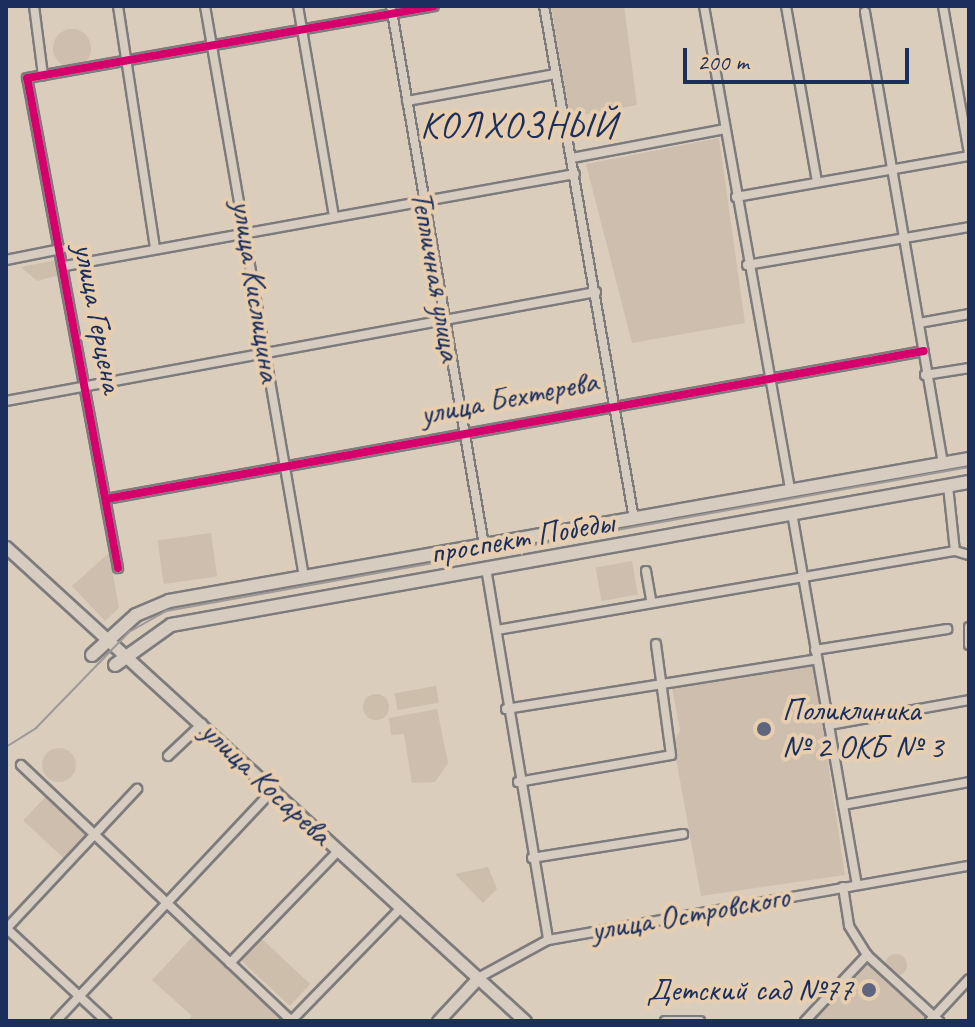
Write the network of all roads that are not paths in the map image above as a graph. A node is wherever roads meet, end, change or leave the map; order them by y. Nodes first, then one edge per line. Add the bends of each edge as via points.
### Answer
1 (34, 6) edge
2 (118, 6) edge
3 (205, 6) edge
4 (298, 6) edge
5 (434, 6) edge
6 (544, 6) edge
7 (704, 6) edge
8 (786, 6) edge
9 (943, 6) edge
10 (391, 10) edge
11 (865, 12) dead end
12 (302, 30) junction
13 (212, 46) junction
14 (128, 61) junction
15 (556, 74) junction
16 (43, 75) junction
17 (407, 101) junction
18 (725, 129) junction
19 (969, 155) edge
20 (572, 158) junction
21 (893, 169) junction
22 (575, 174) junction
23 (817, 181) junction
24 (736, 197) junction
25 (423, 201) junction
26 (334, 217) junction
27 (969, 227) edge
28 (249, 233) junction
29 (904, 238) junction
30 (155, 248) junction
31 (61, 249) junction
32 (6, 260) edge
33 (747, 265) junction
34 (65, 266) junction
35 (596, 292) junction
36 (969, 314) edge
37 (443, 321) junction
38 (919, 323) junction
39 (924, 351) junction
40 (265, 357) junction
41 (969, 368) edge
42 (766, 375) junction
43 (925, 375) junction
44 (88, 389) junction
45 (6, 401) edge
46 (614, 402) junction
47 (464, 432) junction
48 (969, 459) edge
49 (943, 464) junction
50 (285, 465) junction
51 (969, 482) edge
52 (948, 486) junction
53 (790, 491) junction
54 (106, 499) junction
55 (792, 513) junction
56 (634, 519) junction
57 (484, 545) junction
58 (6, 547) edge
59 (955, 551) junction
60 (969, 555) edge
61 (118, 568) dead end
62 (486, 568) junction
63 (646, 571) dead end
64 (304, 577) junction
65 (803, 577) junction
66 (651, 599) junction
67 (969, 627) edge
68 (947, 629) dead end
69 (497, 630) junction
70 (106, 639) junction
71 (656, 644) dead end
72 (969, 645) edge
73 (125, 654) junction
74 (92, 655) dead end
75 (816, 655) junction
76 (115, 665) dead end
77 (661, 683) junction
78 (969, 700) edge
79 (506, 709) junction
80 (202, 724) junction
81 (829, 725) junction
82 (168, 756) dead end
83 (21, 765) dead end
84 (518, 782) junction
85 (969, 782) edge
86 (137, 789) dead end
87 (274, 789) junction
88 (843, 805) junction
89 (683, 834) dead end
90 (94, 836) junction
91 (339, 850) junction
92 (532, 858) junction
93 (969, 866) edge
94 (857, 884) junction
95 (843, 887) junction
96 (170, 900) junction
97 (402, 907) junction
98 (6, 928) edge
99 (548, 940) junction
100 (867, 955) junction
101 (230, 963) junction
102 (478, 978) junction
103 (969, 979) edge
104 (81, 994) junction
105 (935, 1020) edge
106 (56, 1021) edge
107 (106, 1021) edge
108 (292, 1021) edge
109 (438, 1021) edge
110 (525, 1021) edge
111 (665, 1021) edge
112 (700, 1021) edge
113 (805, 1021) edge

1 - 16 street
2 - 14 street
3 - 13 street, улица Кислицина
4 - 12 street
5 - 10 street
6 - 15 street
7 - 18 street
8 - 23 street
9 - 19 street
10 - 12 street
10 - 17 street, Тепличная улица
11 - 21 street
12 - 13 street
12 - 26 street
13 - 14 street
13 - 28 street, улица Кислицина
14 - 16 street
14 - 30 street
15 - 17 street
15 - 20 street
16 - 31 street, улица Герцена via 27,78
17 - 25 street, Тепличная улица
18 - 20 street
18 - 24 street
19 - 21 street
20 - 22 street
21 - 23 street
21 - 29 street
22 - 25 street
22 - 35 street
23 - 24 street
24 - 33 street
25 - 26 street
25 - 37 street, Тепличная улица
26 - 28 street
27 - 29 street
28 - 30 street
28 - 40 street, улица Кислицина
29 - 33 street
29 - 38 street
30 - 34 street
31 - 32 street
31 - 34 street, улица Герцена
33 - 42 street
34 - 44 street, улица Герцена
35 - 37 street
35 - 46 street
36 - 38 street
37 - 40 street
37 - 47 street, Тепличная улица
38 - 39 street
39 - 42 street, улица Бехтерева
39 - 43 street
40 - 44 street
40 - 50 street, улица Кислицина
41 - 43 street
42 - 46 street, улица Бехтерева
42 - 53 street
43 - 49 street
44 - 45 street
44 - 54 street, улица Герцена
46 - 47 street, улица Бехтерева
46 - 56 street
47 - 50 street, улица Бехтерева
47 - 57 street, Тепличная улица
48 - 49 main road, проспект Победы
49 - 53 main road, проспект Победы
50 - 54 street, улица Бехтерева
50 - 64 street, улица Кислицина
51 - 52 main road, проспект Победы
52 - 55 main road, проспект Победы
52 - 59 street
53 - 56 main road, проспект Победы
54 - 61 street, улица Герцена
55 - 62 main road, проспект Победы
55 - 65 street
56 - 57 main road, проспект Победы
57 - 64 main road, проспект Победы
58 - 70 street, улица Косарева
59 - 60 street
59 - 65 street
62 - 69 street
62 - 73 main road, проспект Победы via 171,625
63 - 66 street
64 - 70 main road, проспект Победы via 154,606
65 - 66 street via 710,597
65 - 75 street
66 - 69 street
67 - 72 street
68 - 75 street
69 - 79 street
70 - 73 street, улица Косарева
70 - 74 main road, проспект Победы
71 - 77 street
73 - 76 main road, проспект Победы
73 - 80 street, улица Косарева
75 - 77 street
75 - 81 street
77 - 79 street
77 - 84 street via 671,755
78 - 81 street
79 - 84 street
80 - 82 street
80 - 87 street, улица Косарева
81 - 88 street
83 - 90 street
84 - 92 street
85 - 88 street
86 - 90 street
87 - 91 street, улица Косарева
87 - 96 street
88 - 94 street
89 - 92 street
90 - 96 street
90 - 98 street
91 - 97 street, улица Косарева
91 - 101 street
92 - 99 street
93 - 94 street, улица Островского
94 - 95 street, улица Островского
95 - 99 street, улица Островского
95 - 100 street via 849,926
96 - 101 street
96 - 104 street
97 - 102 street, улица Косарева
97 - 108 street
98 - 104 street
99 - 102 street, улица Островского
100 - 105 street
100 - 113 street
101 - 108 street
102 - 109 street, улица Островского
102 - 110 street, улица Косарева
103 - 105 street
104 - 106 street
104 - 107 street
111 - 112 street

